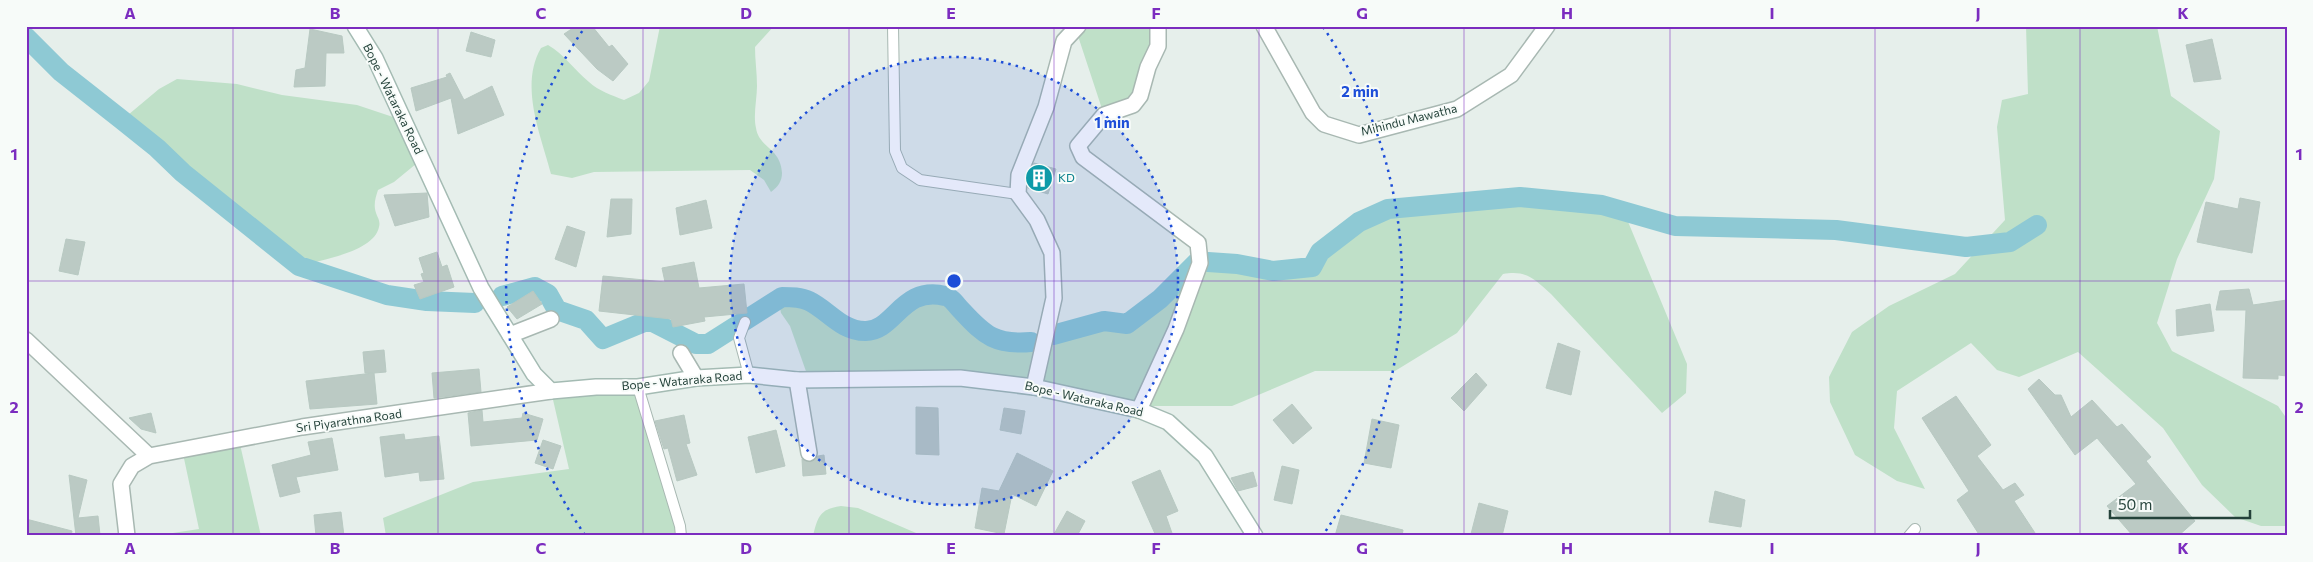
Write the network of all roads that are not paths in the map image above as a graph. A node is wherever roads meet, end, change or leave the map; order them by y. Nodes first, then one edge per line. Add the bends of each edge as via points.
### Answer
1 (355, 26) edge
2 (893, 26) edge
3 (1078, 26) edge
4 (1158, 26) edge
5 (1264, 26) edge
6 (1547, 26) edge
7 (1018, 194) junction
8 (550, 319) dead end
9 (745, 322) dead end
10 (510, 335) junction
11 (26, 340) edge
12 (682, 353) dead end
13 (749, 375) junction
14 (696, 378) junction
15 (797, 380) junction
16 (638, 387) junction
17 (1034, 387) junction
18 (551, 391) junction
19 (1138, 410) junction
20 (809, 453) dead end
21 (149, 456) junction
22 (126, 536) edge
23 (681, 536) edge
24 (1256, 536) edge

1 - 10 street, Bope - Wataraka Road via 382,74 481,288
2 - 7 lane via 895,151 902,168 920,180
3 - 7 street via 1064,41 1046,107 1018,175
4 - 19 street via 1158,46 1140,96 1133,105 1104,114 1078,146 1084,156 1198,243 1200,263 1176,329
5 - 6 street, Mihindu Mawatha via 1313,113 1324,124 1359,135 1457,110 1512,75
7 - 17 street via 1037,220 1052,253 1054,298
8 - 10 street
9 - 13 lane via 739,338
10 - 18 street, Bope - Wataraka Road via 534,374
11 - 21 street
12 - 14 street
13 - 14 street, Bope - Wataraka Road
13 - 15 street, Bope - Wataraka Road
14 - 16 street, Bope - Wataraka Road
15 - 17 street, Bope - Wataraka Road via 960,378
15 - 20 street
16 - 18 street, Bope - Wataraka Road
16 - 23 lane
17 - 19 street, Bope - Wataraka Road
18 - 21 street, Sri Piyarathna Road via 302,427
19 - 24 street, Bope - Wataraka Road via 1168,422 1205,456
21 - 22 street, Sri Piyarathna Road via 132,466 121,484

